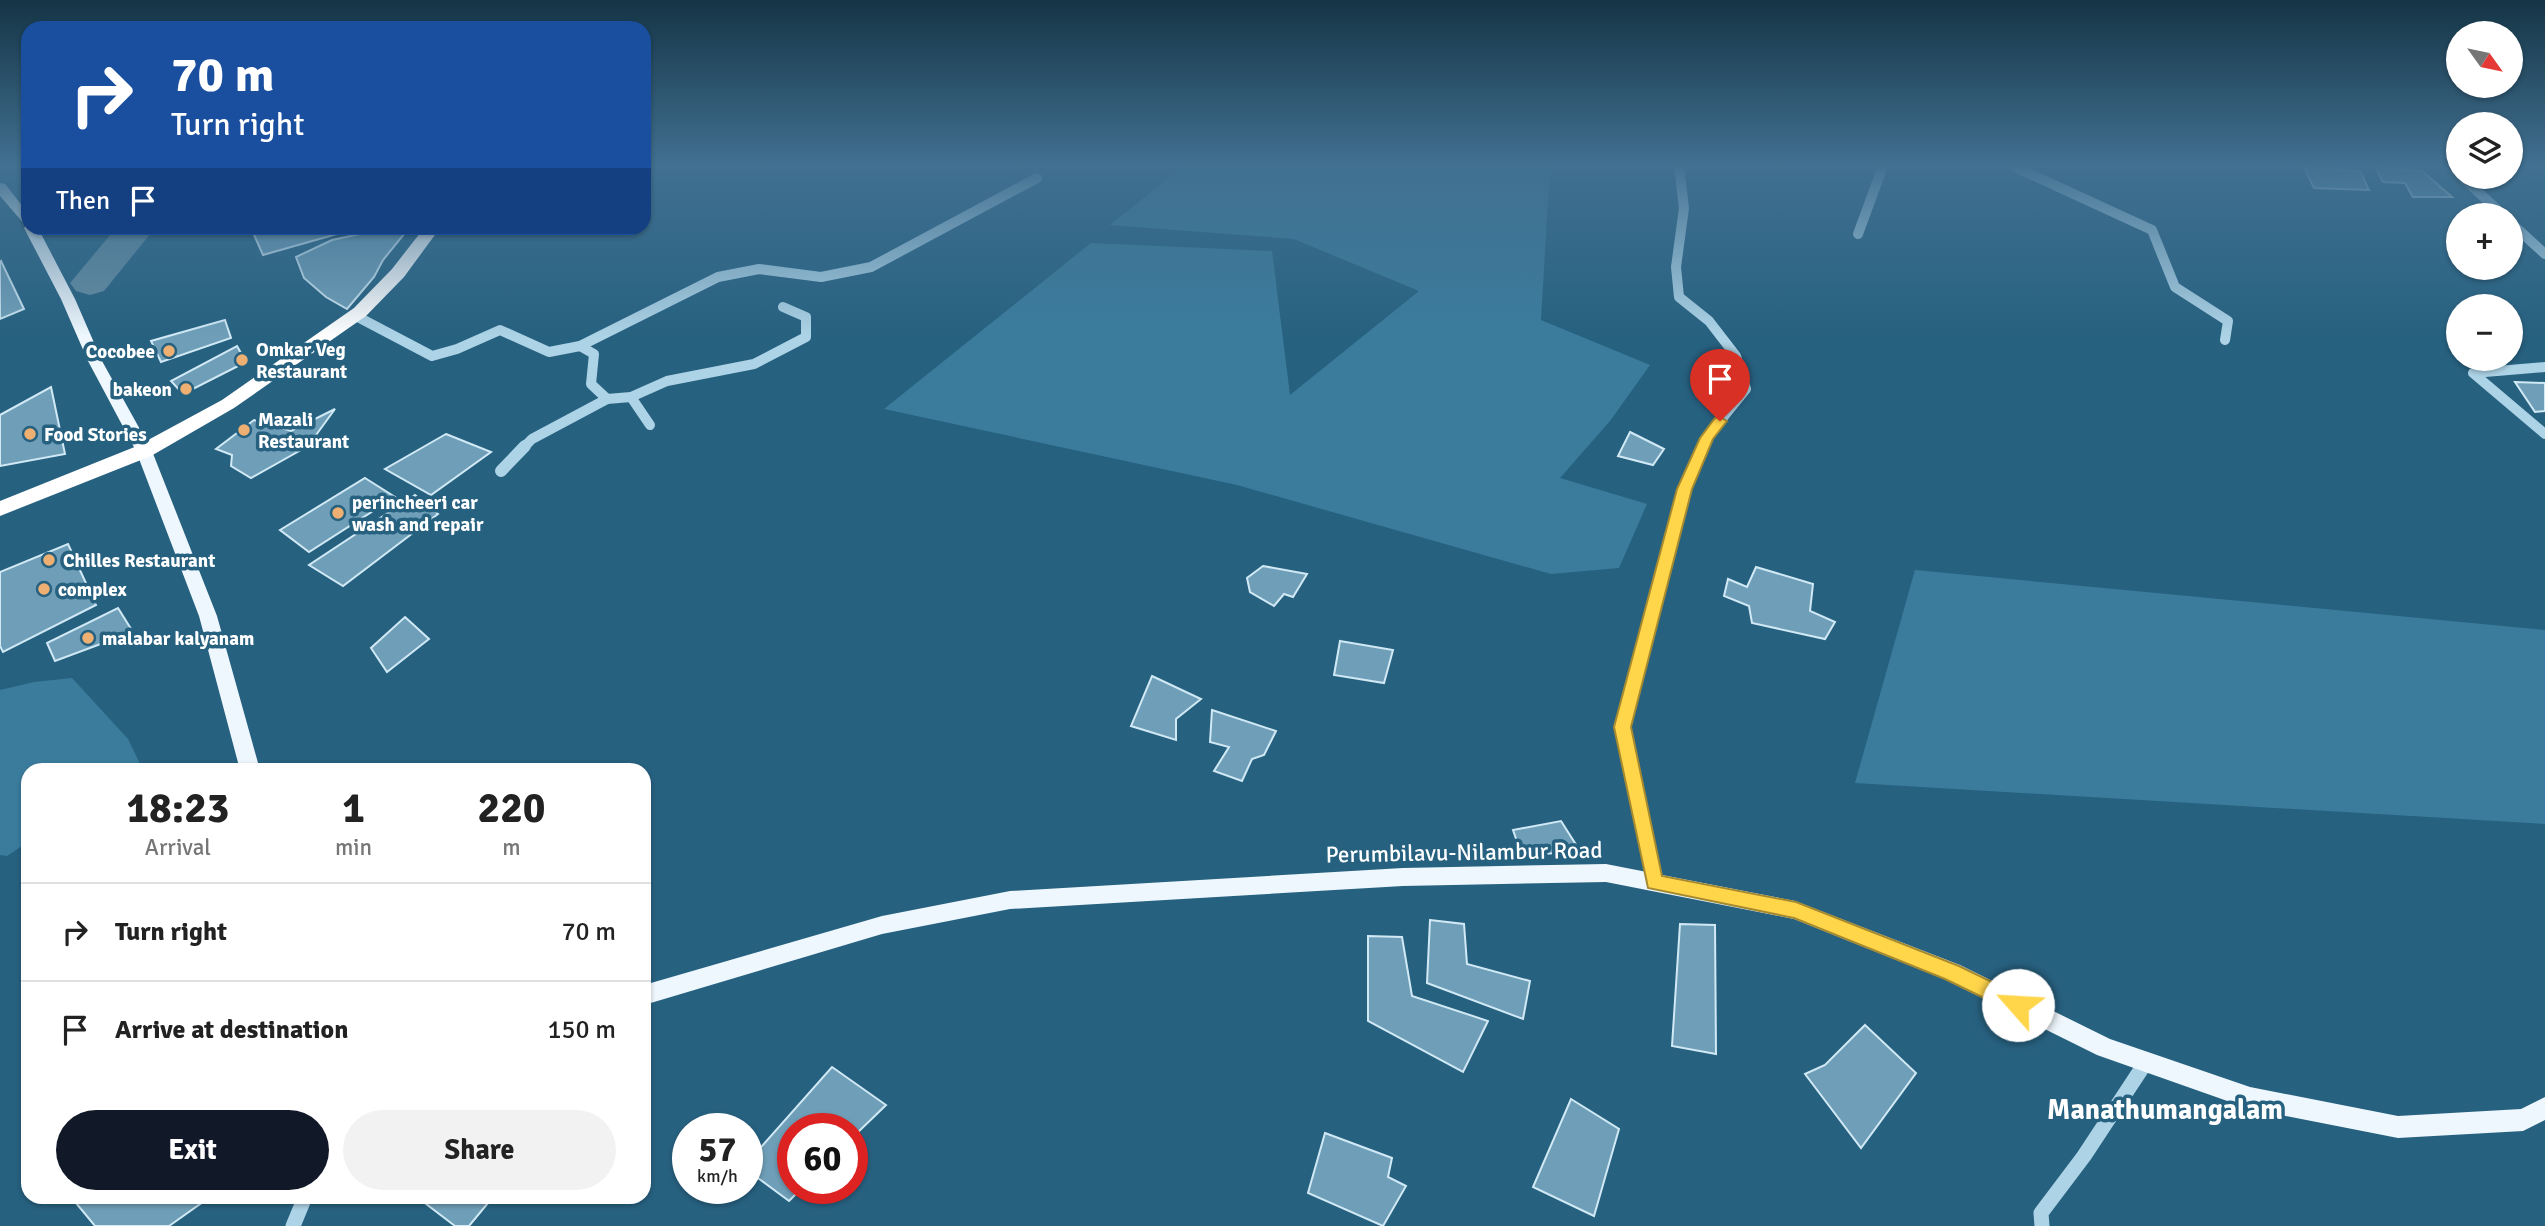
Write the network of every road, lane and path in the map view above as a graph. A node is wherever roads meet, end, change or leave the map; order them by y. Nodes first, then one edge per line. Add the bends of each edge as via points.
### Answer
1 (953, 223) edge
2 (1682, 223) edge
3 (1862, 223) edge
4 (2136, 223) edge
5 (1858, 234) dead end
6 (2523, 234) edge
7 (35, 235) edge
8 (427, 235) edge
9 (2545, 254) edge
10 (783, 307) dead end
11 (356, 316) junction
12 (2225, 340) dead end
13 (580, 346) junction
14 (2545, 368) edge
15 (631, 397) junction
16 (607, 399) junction
17 (650, 425) dead end
18 (2545, 434) edge
19 (144, 451) junction
20 (501, 471) dead end
21 (0, 509) edge
22 (248, 763) edge
23 (1654, 883) junction
24 (651, 993) edge
25 (2146, 1062) junction
26 (2545, 1108) edge
27 (302, 1204) edge
28 (293, 1226) edge
29 (2042, 1226) edge

1 - 13 street via 871,267 821,277 759,269 718,277
2 - 23 street via 1676,267 1679,297 1709,321 1736,356 1746,389 1707,438 1685,489 1622,727
3 - 5 street
4 - 12 street via 2151,230 2175,287 2228,321
6 - 9 street
7 - 19 main road
8 - 11 highway
10 - 15 street via 806,317 806,337 754,364 667,381
11 - 13 street via 432,356 500,330 549,352
11 - 19 highway via 228,404
13 - 16 street via 594,354 591,384
14 - 18 street via 2473,373
15 - 16 street
15 - 17 street
16 - 20 street via 532,439
19 - 21 highway
19 - 22 main road via 208,615
23 - 24 main road, Perumbilavu-Nilambur Road via 1606,873 1403,877 1010,900 882,925
23 - 25 main road, Perumbilavu-Nilambur Road via 1796,910 1952,972 2105,1048
25 - 26 main road, Perumbilavu-Nilambur Road via 2250,1098 2398,1127 2523,1120
25 - 29 street via 2041,1213
27 - 28 street

